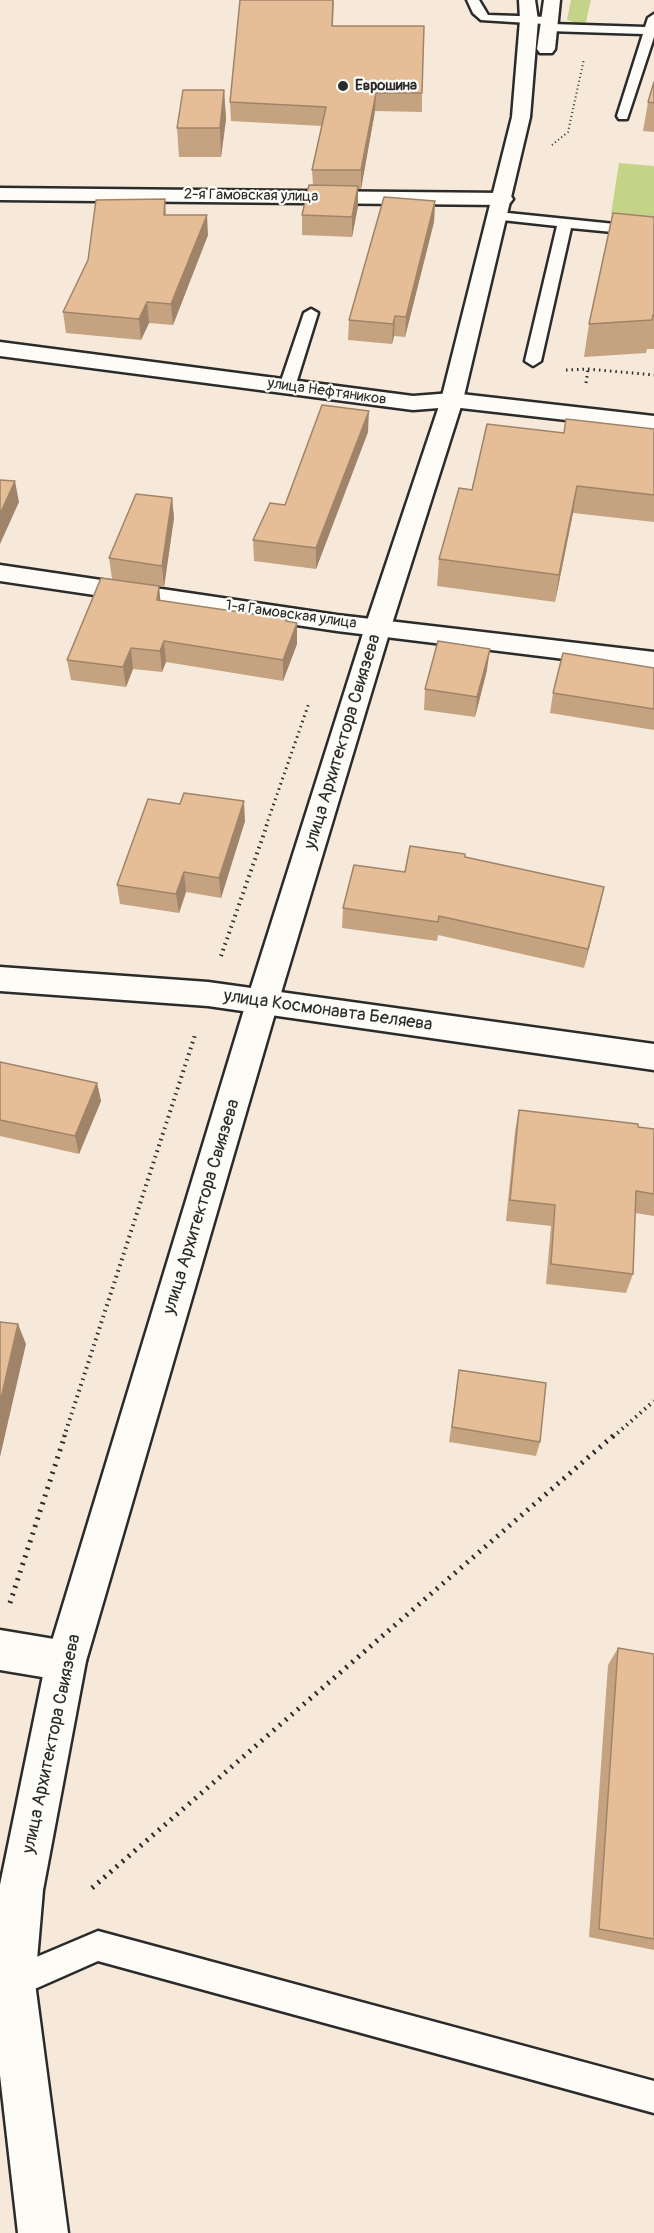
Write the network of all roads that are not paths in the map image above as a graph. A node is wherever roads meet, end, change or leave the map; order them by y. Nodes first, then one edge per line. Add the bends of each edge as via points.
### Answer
1 (473, 0) edge
2 (527, 0) edge
3 (552, 0) edge
4 (654, 18) edge
5 (542, 23) junction
6 (649, 32) junction
7 (544, 62) dead end
8 (541, 96) dead end
9 (623, 116) dead end
10 (0, 194) edge
11 (501, 207) junction
12 (566, 223) junction
13 (654, 232) edge
14 (311, 313) dead end
15 (0, 349) edge
16 (533, 361) dead end
17 (287, 387) junction
18 (452, 400) junction
19 (654, 423) edge
20 (0, 573) edge
21 (378, 627) junction
22 (654, 661) edge
23 (0, 979) edge
24 (262, 1003) junction
25 (654, 1056) edge
26 (0, 1650) edge
27 (66, 1661) junction
28 (11, 1900) edge
29 (12, 1983) junction
30 (654, 2097) edge
31 (43, 2233) edge

1 - 5 lane via 485,18
2 - 5 main road, улица Архитектора Свиязева
3 - 5 main road, улица Архитектора Свиязева
4 - 6 lane
5 - 6 lane
5 - 7 main road, улица Архитектора Свиязева
5 - 11 main road, улица Архитектора Свиязева
6 - 9 lane
8 - 11 main road, улица Архитектора Свиязева via 538,125
10 - 11 main road, 2-я Гамовская улица
11 - 12 lane
11 - 18 main road, улица Архитектора Свиязева
12 - 13 lane
12 - 16 lane
14 - 17 lane
15 - 17 main road, улица Нефтяников
17 - 18 main road, улица Нефтяников via 412,403
18 - 19 main road, улица Нефтяников
18 - 21 main road, улица Архитектора Свиязева
20 - 21 main road, 1-я Гамовская улица
21 - 22 main road, 1-я Гамовская улица
21 - 24 main road, улица Архитектора Свиязева
23 - 24 main road, улица Космонавта Беляева via 208,994
24 - 25 main road, улица Космонавта Беляева
24 - 27 main road, улица Архитектора Свиязева
26 - 27 main road
27 - 28 main road, улица Архитектора Свиязева
28 - 29 main road, улица Архитектора Свиязева
29 - 30 lane via 98,1946
29 - 31 main road, улица Архитектора Свиязева

